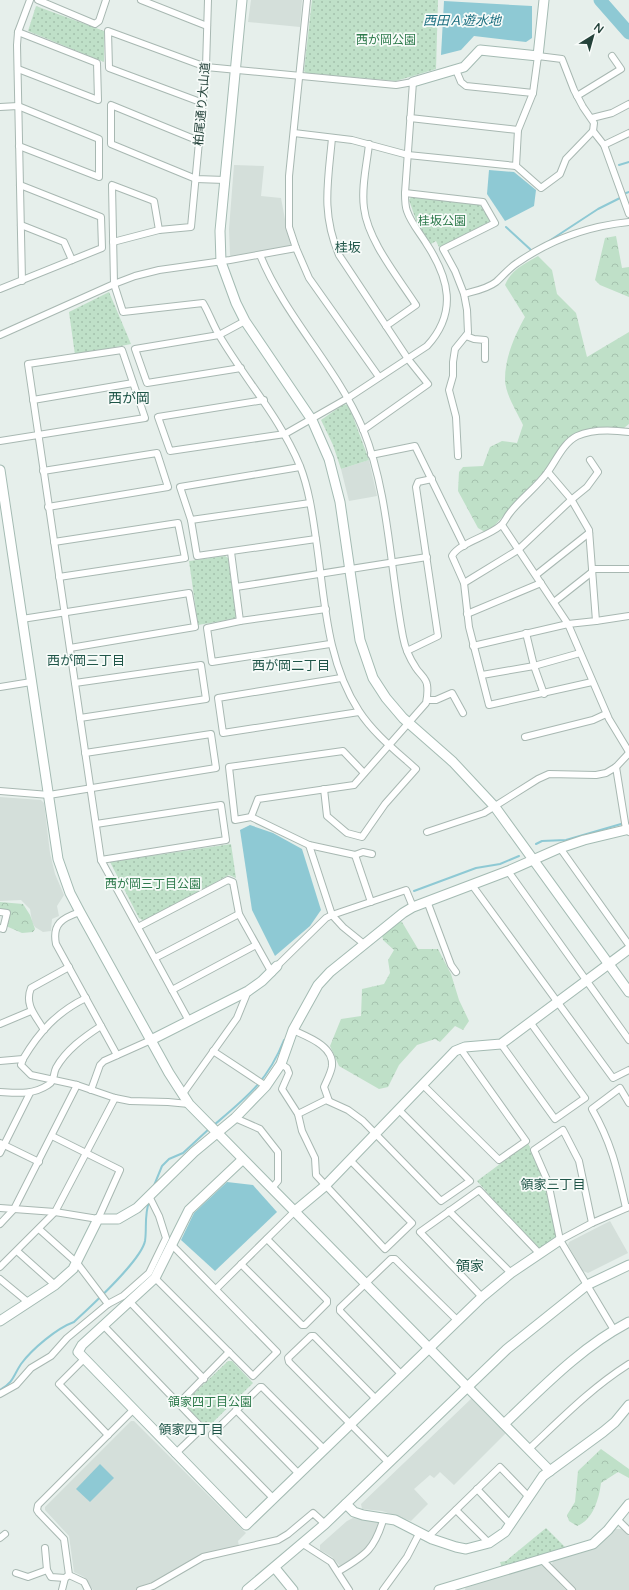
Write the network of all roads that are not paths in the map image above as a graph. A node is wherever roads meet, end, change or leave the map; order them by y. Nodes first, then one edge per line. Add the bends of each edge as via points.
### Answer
1 (30, 0) edge
2 (38, 0) edge
3 (106, 0) edge
4 (141, 0) edge
5 (208, 0) edge
6 (242, 0) edge
7 (307, 0) edge
8 (544, 0) edge
9 (207, 26) junction
10 (18, 32) junction
11 (538, 56) junction
12 (612, 56) dead end
13 (206, 67) junction
14 (18, 69) junction
15 (235, 70) junction
16 (456, 70) junction
17 (299, 77) junction
18 (413, 82) junction
19 (533, 93) junction
20 (577, 96) junction
21 (203, 103) junction
22 (629, 104) edge
23 (18, 106) junction
24 (0, 107) edge
25 (410, 118) junction
26 (592, 118) junction
27 (518, 130) junction
28 (592, 131) junction
29 (294, 133) junction
30 (629, 134) edge
31 (332, 138) junction
32 (199, 141) junction
33 (369, 144) junction
34 (604, 145) junction
35 (19, 146) junction
36 (408, 155) junction
37 (516, 166) junction
38 (196, 179) junction
39 (224, 180) junction
40 (20, 185) junction
41 (405, 193) junction
42 (626, 196) edge
43 (629, 214) edge
44 (629, 222) edge
45 (21, 225) junction
46 (159, 230) junction
47 (113, 242) junction
48 (296, 248) junction
49 (260, 255) junction
50 (72, 260) junction
51 (221, 262) junction
52 (22, 280) junction
53 (114, 284) junction
54 (0, 290) edge
55 (464, 294) junction
56 (245, 321) junction
57 (386, 326) junction
58 (0, 335) edge
59 (220, 335) junction
60 (466, 336) junction
61 (408, 359) junction
62 (485, 359) dead end
63 (241, 368) junction
64 (379, 377) junction
65 (133, 384) junction
66 (348, 398) junction
67 (33, 400) junction
68 (264, 400) junction
69 (312, 420) junction
70 (363, 430) junction
71 (629, 432) edge
72 (285, 434) junction
73 (38, 435) junction
74 (0, 441) edge
75 (371, 454) junction
76 (458, 456) dead end
77 (590, 460) dead end
78 (300, 467) junction
79 (0, 470) edge
80 (43, 471) junction
81 (548, 472) junction
82 (432, 479) junction
83 (571, 500) junction
84 (310, 503) junction
85 (48, 507) junction
86 (191, 520) junction
87 (502, 525) junction
88 (590, 533) junction
89 (316, 539) junction
90 (54, 542) junction
91 (464, 546) junction
92 (518, 550) junction
93 (231, 552) junction
94 (427, 557) junction
95 (391, 563) junction
96 (629, 569) edge
97 (350, 570) junction
98 (592, 571) junction
99 (321, 574) junction
100 (536, 575) junction
101 (59, 577) junction
102 (464, 583) junction
103 (541, 583) junction
104 (236, 587) junction
105 (554, 602) junction
106 (326, 609) junction
107 (65, 612) junction
108 (467, 614) junction
109 (629, 616) edge
110 (22, 619) junction
111 (240, 621) junction
112 (596, 621) junction
113 (568, 624) junction
114 (526, 633) junction
115 (330, 644) junction
116 (473, 646) junction
117 (70, 648) junction
118 (407, 652) junction
119 (580, 653) junction
120 (534, 666) junction
121 (482, 675) junction
122 (342, 678) junction
123 (31, 682) junction
124 (592, 682) junction
125 (75, 683) junction
126 (0, 687) edge
127 (544, 694) junction
128 (427, 700) junction
129 (359, 712) junction
130 (463, 713) dead end
131 (606, 714) junction
132 (80, 718) junction
133 (409, 724) junction
134 (525, 737) dead end
135 (389, 745) junction
136 (629, 752) edge
137 (85, 753) junction
138 (616, 767) junction
139 (364, 774) junction
140 (90, 789) junction
141 (324, 789) junction
142 (0, 791) edge
143 (49, 795) junction
144 (495, 807) junction
145 (251, 817) junction
146 (96, 824) junction
147 (628, 830) edge
148 (427, 832) dead end
149 (310, 845) junction
150 (560, 848) junction
151 (372, 854) dead end
152 (355, 855) junction
153 (101, 860) junction
154 (534, 860) junction
155 (508, 871) junction
156 (472, 885) junction
157 (427, 901) junction
158 (371, 902) junction
159 (412, 907) junction
160 (0, 912) edge
161 (80, 912) junction
162 (239, 914) junction
163 (332, 915) junction
164 (138, 927) junction
165 (0, 928) edge
166 (364, 944) junction
167 (256, 945) junction
168 (629, 945) edge
169 (629, 949) edge
170 (155, 958) junction
171 (609, 964) junction
172 (69, 967) junction
173 (275, 969) junction
174 (456, 972) dead end
175 (587, 980) junction
176 (172, 990) junction
177 (248, 992) junction
178 (629, 992) edge
179 (86, 998) junction
180 (558, 1002) junction
181 (31, 1011) junction
182 (189, 1021) junction
183 (530, 1022) junction
184 (0, 1024) edge
185 (101, 1026) junction
186 (44, 1030) junction
187 (293, 1030) junction
188 (152, 1040) junction
189 (629, 1040) edge
190 (501, 1044) junction
191 (460, 1048) junction
192 (213, 1051) junction
193 (117, 1055) junction
194 (23, 1059) junction
195 (0, 1061) edge
196 (280, 1064) junction
197 (629, 1070) edge
198 (53, 1079) junction
199 (77, 1085) junction
200 (423, 1085) junction
201 (266, 1086) junction
202 (91, 1090) junction
203 (0, 1092) edge
204 (30, 1093) junction
205 (182, 1094) junction
206 (115, 1098) junction
207 (329, 1101) junction
208 (629, 1102) edge
209 (189, 1104) junction
210 (399, 1110) junction
211 (298, 1114) junction
212 (235, 1118) junction
213 (217, 1132) junction
214 (375, 1134) junction
215 (52, 1136) junction
216 (2, 1144) edge
217 (0, 1153) edge
218 (86, 1153) junction
219 (242, 1160) junction
220 (350, 1160) junction
221 (39, 1162) junction
222 (325, 1186) junction
223 (272, 1188) junction
224 (149, 1196) junction
225 (627, 1207) edge
226 (0, 1208) edge
227 (14, 1209) junction
228 (295, 1211) junction
229 (449, 1211) junction
230 (55, 1212) junction
231 (98, 1218) junction
232 (592, 1223) junction
233 (0, 1224) edge
234 (39, 1229) junction
235 (267, 1239) junction
236 (560, 1240) junction
237 (172, 1245) junction
238 (17, 1251) junction
239 (539, 1253) junction
240 (77, 1263) junction
241 (241, 1264) junction
242 (629, 1266) edge
243 (0, 1267) edge
244 (511, 1273) junction
245 (155, 1278) junction
246 (0, 1279) edge
247 (365, 1283) junction
248 (55, 1285) junction
249 (587, 1286) junction
250 (216, 1289) junction
251 (482, 1297) junction
252 (129, 1301) junction
253 (29, 1303) junction
254 (108, 1304) junction
255 (0, 1321) edge
256 (458, 1321) junction
257 (629, 1322) edge
258 (103, 1326) junction
259 (614, 1330) junction
260 (430, 1348) junction
261 (229, 1352) junction
262 (84, 1359) junction
263 (629, 1364) edge
264 (402, 1375) junction
265 (204, 1379) junction
266 (468, 1387) junction
267 (0, 1394) edge
268 (377, 1400) junction
269 (178, 1403) junction
270 (629, 1405) edge
271 (133, 1410) junction
272 (236, 1410) junction
273 (504, 1424) junction
274 (351, 1425) junction
275 (108, 1435) junction
276 (529, 1449) junction
277 (325, 1450) junction
278 (175, 1454) junction
279 (388, 1463) junction
280 (550, 1471) junction
281 (299, 1474) junction
282 (477, 1489) junction
283 (528, 1496) junction
284 (274, 1499) junction
285 (346, 1504) junction
286 (629, 1504) edge
287 (456, 1510) junction
288 (384, 1517) junction
289 (617, 1519) junction
290 (325, 1524) junction
291 (511, 1525) junction
292 (629, 1531) edge
293 (424, 1534) junction
294 (489, 1543) junction
295 (303, 1544) junction
296 (45, 1548) dead end
297 (542, 1560) junction
298 (275, 1568) junction
299 (47, 1570) junction
300 (339, 1571) junction
301 (16, 1573) dead end
302 (67, 1576) junction
303 (458, 1588) edge
304 (62, 1590) edge
305 (88, 1590) edge
306 (140, 1590) edge
307 (248, 1590) edge
308 (293, 1590) edge
309 (349, 1590) edge
310 (383, 1590) edge
311 (439, 1590) edge
312 (572, 1590) edge

1 - 10 street
2 - 3 street via 95,24
4 - 9 street
5 - 9 street, 柏尾通り大山道
6 - 15 street
7 - 17 street
8 - 11 street
9 - 13 street, 柏尾通り大山道
10 - 14 street
10 - 14 street via 97,63 98,100
11 - 16 street via 480,50 464,67
11 - 19 street
11 - 20 street via 562,59
12 - 20 street via 621,69
13 - 15 street
13 - 21 street, 柏尾通り大山道
13 - 21 street via 108,30 109,68
14 - 23 street
15 - 17 street
15 - 39 street
16 - 18 street
16 - 19 street via 461,82 466,86
17 - 18 street via 396,85
17 - 29 street
18 - 25 street
19 - 27 street
20 - 26 street via 582,107
21 - 32 street, 柏尾通り大山道
22 - 26 street via 612,113
23 - 24 street
23 - 35 street
23 - 35 street via 99,139 99,177
25 - 27 street
25 - 36 street
26 - 28 street
27 - 37 street
28 - 34 street
28 - 37 street via 566,159 560,174 541,188
29 - 31 street
29 - 48 street via 289,176 289,214
30 - 34 street
31 - 33 street
31 - 57 street via 327,192 329,225 339,255
32 - 38 street, 柏尾通り大山道
32 - 38 street via 111,105 110,144
33 - 36 street
33 - 57 street via 364,192 368,224 375,241 416,305
34 - 42 street
35 - 40 street
36 - 37 street
36 - 41 street
38 - 39 street
38 - 46 street, 柏尾通り大山道 via 191,227
39 - 51 street via 220,231
40 - 45 street
40 - 50 street via 101,217 102,248
41 - 55 street via 483,202 495,223 443,249
41 - 61 street via 409,215 440,266 448,295 447,309 437,335 427,346
42 - 43 street
44 - 55 street via 566,236 517,263 496,282
45 - 50 street via 64,242
45 - 52 street
46 - 47 street
46 - 47 street via 154,201 112,186
47 - 53 street
48 - 49 street
48 - 64 street via 309,278
49 - 51 street
49 - 66 street via 277,291
50 - 52 street
51 - 53 street via 159,270
51 - 56 street via 230,290
52 - 54 street
53 - 58 street
53 - 59 street via 123,312 203,303
55 - 60 street via 467,310
56 - 59 street
56 - 69 street
57 - 61 street
59 - 63 street
59 - 63 street via 135,348 147,383
60 - 62 street via 474,340 486,340
60 - 76 street via 455,349 449,390 456,417
61 - 64 street
61 - 70 street via 428,384
63 - 68 street
64 - 66 street
65 - 67 street
65 - 67 street via 122,350 28,364
65 - 73 street via 145,418
66 - 69 street
66 - 70 street
67 - 73 street
68 - 72 street
68 - 72 street via 158,418 170,451
69 - 72 street
69 - 97 street via 334,478
70 - 75 street
71 - 81 street via 617,430 576,436
72 - 78 street
73 - 74 street
73 - 80 street
75 - 82 street via 415,446
75 - 95 street via 381,495
77 - 83 street via 598,472 587,487
78 - 84 street
78 - 86 street via 180,487
79 - 110 street
80 - 85 street
80 - 85 street via 157,453 168,487
81 - 83 street
81 - 87 street via 509,513
82 - 91 street
82 - 94 street via 418,482 416,487
83 - 88 street
83 - 92 street
84 - 86 street
84 - 89 street
85 - 90 street
86 - 93 street via 197,556
87 - 91 street via 485,537
87 - 92 street
88 - 98 street
88 - 100 street
89 - 93 street
89 - 99 street
90 - 101 street
90 - 101 street via 178,523 185,558
91 - 102 street via 454,551 452,556
92 - 100 street
92 - 102 street
93 - 104 street
94 - 95 street
94 - 118 street via 438,636
95 - 97 street
95 - 118 street
96 - 98 street
97 - 99 street
97 - 133 street via 360,640 373,678 386,698
98 - 105 street
98 - 112 street
99 - 104 street
99 - 106 street
100 - 103 street
101 - 107 street
102 - 108 street
103 - 105 street
103 - 108 street
104 - 111 street
105 - 113 street
106 - 111 street
106 - 115 street
107 - 110 street
107 - 117 street
107 - 117 street via 189,593 195,627
108 - 116 street
109 - 112 street
110 - 123 street
111 - 115 street via 207,628 212,662
112 - 113 street
113 - 114 street
113 - 119 street
114 - 116 street
114 - 120 street
115 - 122 street
116 - 121 street
117 - 125 street
118 - 128 street via 428,684
119 - 120 street
119 - 124 street
120 - 121 street
120 - 127 street
121 - 127 street via 489,706
122 - 129 street
122 - 129 street via 218,698 223,733
123 - 126 street
123 - 143 street
124 - 127 street
124 - 131 street
125 - 132 street
125 - 132 street via 201,665 206,699
128 - 130 street via 436,700 452,693
128 - 133 street
129 - 135 street
131 - 134 street via 593,720
131 - 136 street
132 - 137 street
133 - 135 street
133 - 144 street via 453,762
135 - 139 street
135 - 141 street via 416,769 385,804 362,837 347,833 327,816
136 - 138 street
137 - 140 street
137 - 140 street via 211,734 216,768
138 - 144 street via 596,775 549,774
138 - 147 street
139 - 141 street via 354,785
139 - 145 street via 344,751 229,767 235,820
140 - 143 street
140 - 146 street
141 - 145 street via 258,799
142 - 143 street
143 - 161 street via 58,859
144 - 148 street
144 - 154 street
145 - 149 street
146 - 153 street
146 - 153 street via 221,805 226,840
147 - 150 street
149 - 152 street
149 - 163 street
150 - 154 street
150 - 168 street
151 - 152 street via 363,852
152 - 158 street
153 - 164 street
154 - 155 street
154 - 171 street
155 - 156 street
155 - 175 street
156 - 157 street
156 - 180 street
157 - 159 street
157 - 174 street
158 - 159 street via 406,890
158 - 163 street
159 - 166 street
160 - 165 street via 6,913 3,929
161 - 172 street via 56,926 56,944
161 - 188 street
162 - 164 street via 233,882 228,880
162 - 167 street
162 - 170 street
163 - 166 street via 342,927
163 - 173 street
164 - 170 street
166 - 187 street via 318,985
167 - 173 street
167 - 176 street
169 - 171 street
170 - 176 street
171 - 175 street
171 - 178 street
172 - 179 street
172 - 181 street via 31,988
173 - 177 street
175 - 180 street
175 - 189 street
176 - 182 street
177 - 182 street
177 - 192 street via 237,1018
179 - 185 street
179 - 186 street via 59,1013
180 - 183 street
180 - 197 street via 613,1078
181 - 184 street
181 - 186 street
182 - 188 street
183 - 190 street
183 - 190 street via 585,1098 555,1119
185 - 193 street
185 - 198 street via 80,1039 56,1069
186 - 194 street
187 - 196 street
187 - 207 street via 317,1041 331,1057 332,1067 324,1087
188 - 193 street
188 - 205 street
190 - 191 street
191 - 200 street
191 - 200 street via 526,1141 499,1160
192 - 201 street
192 - 205 street
193 - 202 street via 100,1065
194 - 195 street
194 - 198 street via 21,1065 25,1071 31,1075
196 - 201 street
196 - 211 street via 287,1068 289,1073 282,1089
198 - 199 street
198 - 204 street via 48,1085
199 - 202 street
199 - 215 street
200 - 210 street
201 - 212 street
202 - 206 street
203 - 204 street
204 - 216 street
205 - 209 street
206 - 209 street
206 - 218 street
207 - 211 street via 319,1102
207 - 214 street via 358,1117
208 - 225 street via 620,1088 592,1109 606,1133
209 - 213 street
210 - 214 street
210 - 214 street via 470,1181 441,1201
211 - 222 street via 302,1131 315,1158 316,1175
212 - 213 street
212 - 223 street via 260,1129 278,1152 278,1181
213 - 219 street
213 - 224 street
214 - 220 street
215 - 218 street
215 - 221 street
216 - 217 street
216 - 221 street
218 - 230 street
218 - 231 street via 120,1170
219 - 223 street
219 - 237 street via 189,1210
220 - 222 street
220 - 222 street via 412,1223 385,1248
221 - 227 street
222 - 228 street
223 - 228 street
224 - 231 street via 118,1219
224 - 254 street via 166,1238 149,1273 123,1296
225 - 232 street
226 - 227 street
227 - 230 street
227 - 233 street
228 - 235 street
228 - 247 street
229 - 239 street via 479,1190
229 - 244 street
229 - 251 street via 420,1232
230 - 231 street
230 - 234 street
231 - 240 street
232 - 236 street
232 - 236 street via 579,1161 563,1130 534,1150 548,1182
234 - 238 street
234 - 240 street
235 - 241 street
235 - 241 street via 327,1300 322,1309 302,1325
236 - 239 street
236 - 249 street
237 - 245 street
237 - 250 street
238 - 243 street
238 - 248 street
239 - 244 street
240 - 248 street
240 - 254 street
241 - 250 street
242 - 249 street
244 - 251 street
245 - 252 street
245 - 261 street
246 - 253 street
247 - 256 street via 391,1259 395,1259
247 - 260 street
247 - 264 street via 340,1311
248 - 253 street
249 - 259 street
249 - 266 street via 506,1350
250 - 261 street via 277,1352 253,1376
251 - 256 street
252 - 258 street
252 - 265 street
253 - 255 street
254 - 267 street via 67,1338 51,1356 31,1368 16,1385
256 - 260 street
257 - 259 street
258 - 262 street via 79,1347 78,1352
258 - 269 street
259 - 273 street via 560,1370
260 - 264 street
260 - 266 street
261 - 265 street
262 - 271 street
262 - 275 street via 59,1384
263 - 276 street via 579,1402
264 - 268 street
265 - 269 street
266 - 273 street
266 - 279 street
268 - 274 street
268 - 274 street via 314,1336 288,1358 289,1362
269 - 278 street via 202,1428
270 - 280 street via 615,1422
271 - 275 street
271 - 278 street
272 - 277 street via 262,1387
272 - 281 street
272 - 284 street via 212,1436
273 - 276 street
274 - 277 street
274 - 279 street
275 - 302 street via 38,1505 37,1510 64,1539
276 - 280 street
277 - 281 street
278 - 284 street via 246,1525
279 - 285 street
280 - 283 street
281 - 284 street
282 - 283 street via 500,1467
282 - 287 street
282 - 291 street
283 - 291 street
285 - 288 street via 363,1516
285 - 290 street
286 - 289 street
287 - 293 street
287 - 294 street
288 - 293 street
288 - 300 street via 379,1536 364,1556
289 - 292 street
289 - 297 street via 593,1544
290 - 295 street
290 - 306 street via 313,1513 278,1540 203,1557 153,1586
291 - 294 street
293 - 294 street via 466,1549
293 - 310 street
295 - 298 street
295 - 300 street via 323,1555
296 - 299 street
297 - 303 street
297 - 312 street
298 - 307 street
298 - 308 street
299 - 301 street via 28,1577
299 - 302 street via 50,1577
300 - 309 street
302 - 304 street
302 - 305 street via 84,1582
303 - 311 street

